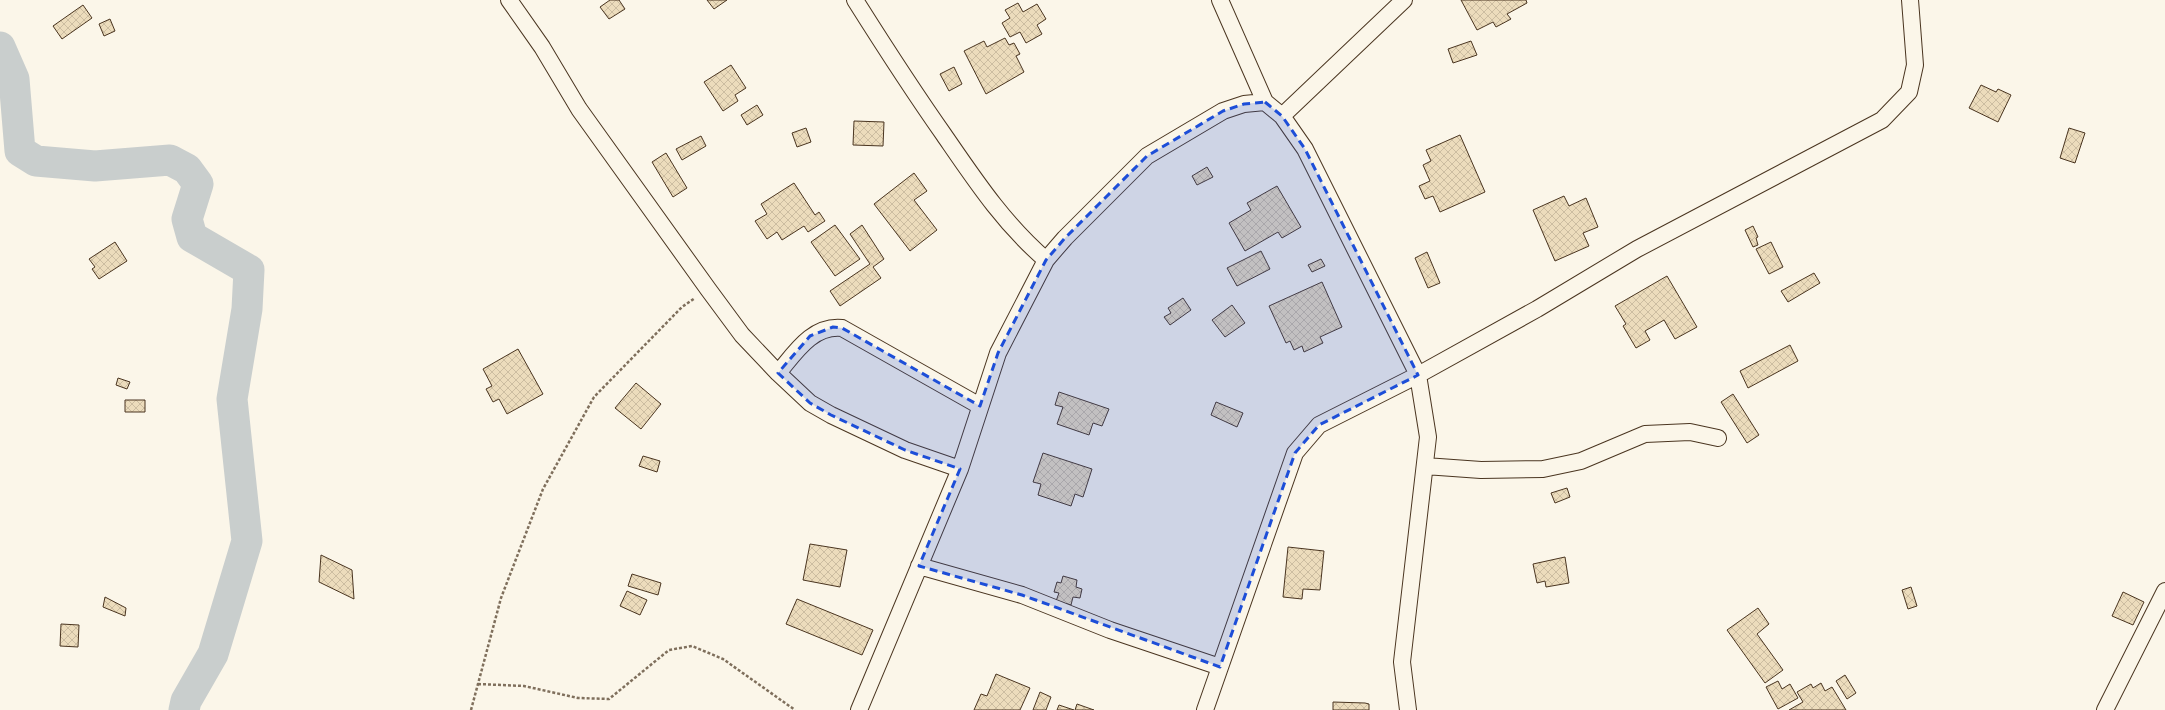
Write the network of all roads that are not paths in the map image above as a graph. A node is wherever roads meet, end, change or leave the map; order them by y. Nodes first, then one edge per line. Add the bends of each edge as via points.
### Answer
1 (509, 0) edge
2 (855, 0) edge
3 (1220, 0) edge
4 (1404, 0) edge
5 (1910, 0) edge
6 (1265, 102) junction
7 (1282, 116) junction
8 (1046, 260) junction
9 (778, 373) junction
10 (1418, 375) junction
11 (980, 406) junction
12 (1718, 438) dead end
13 (1425, 466) junction
14 (960, 469) junction
15 (919, 566) junction
16 (2165, 591) edge
17 (1220, 667) junction
18 (859, 710) edge
19 (1204, 710) edge
20 (1408, 710) edge
21 (2105, 710) edge

1 - 9 street via 542,47 579,109 708,289 742,335
2 - 8 street via 896,66 989,201 1024,241
3 - 6 street
4 - 7 street
5 - 10 street via 1915,65 1909,92 1882,120 1637,248 1537,309
6 - 7 street
6 - 8 street via 1244,104 1223,111 1147,156 1069,233
7 - 10 street via 1305,149
8 - 11 street via 998,353
9 - 11 street via 810,336 833,327 842,328
9 - 14 street via 810,403 831,415 905,450
10 - 13 street via 1428,437
10 - 17 street via 1319,426 1295,453
11 - 14 street
12 - 13 street via 1690,432 1645,434 1581,461 1543,469 1481,470
13 - 20 street via 1402,662
14 - 15 street
15 - 17 street via 1022,595 1110,630
15 - 18 street
16 - 21 street
17 - 19 street

